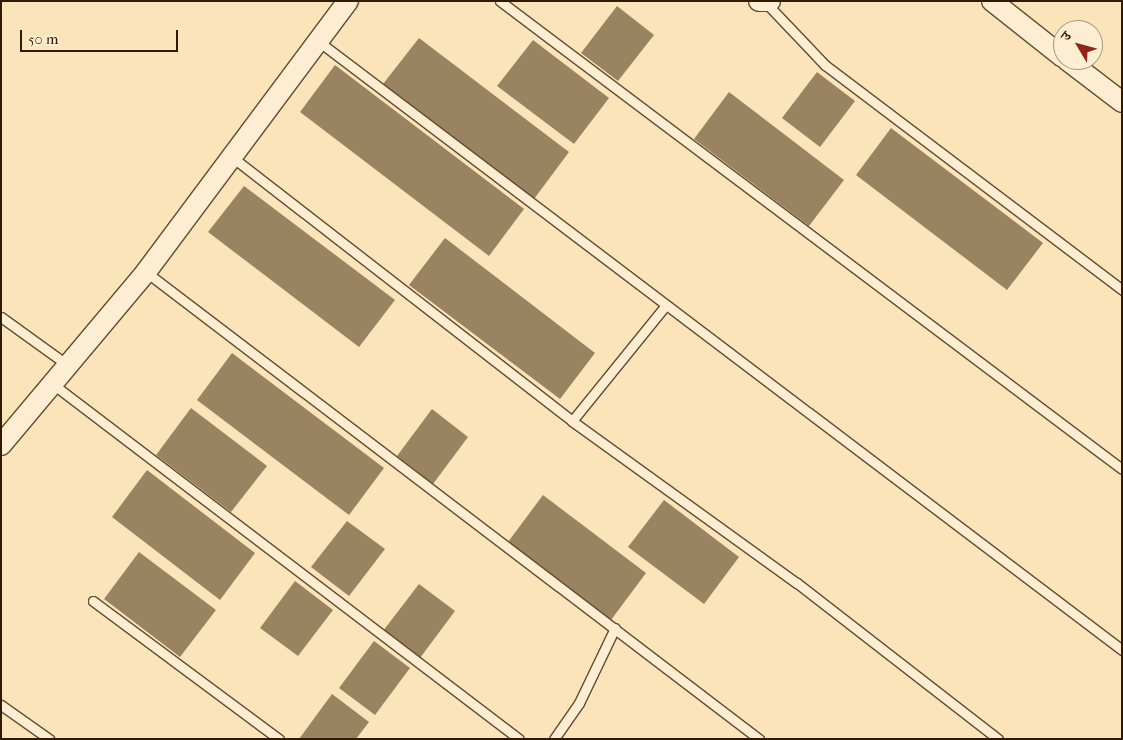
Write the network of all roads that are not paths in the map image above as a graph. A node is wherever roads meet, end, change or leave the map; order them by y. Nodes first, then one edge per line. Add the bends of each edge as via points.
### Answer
1 (348, 1) edge
2 (500, 1) edge
3 (992, 1) edge
4 (765, 2) edge
5 (318, 41) junction
6 (1053, 49) edge
7 (1080, 70) edge
8 (1122, 102) edge
9 (232, 157) junction
10 (146, 272) junction
11 (1122, 290) edge
12 (665, 306) junction
13 (1, 317) edge
14 (69, 366) junction
15 (54, 385) junction
16 (572, 421) junction
17 (1, 445) edge
18 (1122, 469) edge
19 (93, 601) dead end
20 (615, 628) junction
21 (1122, 650) edge
22 (1, 705) edge
23 (49, 739) edge
24 (280, 739) edge
25 (519, 739) edge
26 (554, 739) edge
27 (760, 739) edge
28 (998, 739) edge

1 - 5 street
2 - 18 lane
3 - 6 street
4 - 11 lane via 826,65
5 - 9 street
5 - 12 lane
7 - 8 street
9 - 10 street
9 - 16 lane
10 - 14 street
10 - 20 lane
12 - 16 lane
12 - 21 lane
13 - 14 lane
14 - 15 street
15 - 17 street
15 - 25 lane
16 - 28 lane via 797,583
19 - 24 lane
20 - 26 lane via 579,703
20 - 27 lane
22 - 23 lane

